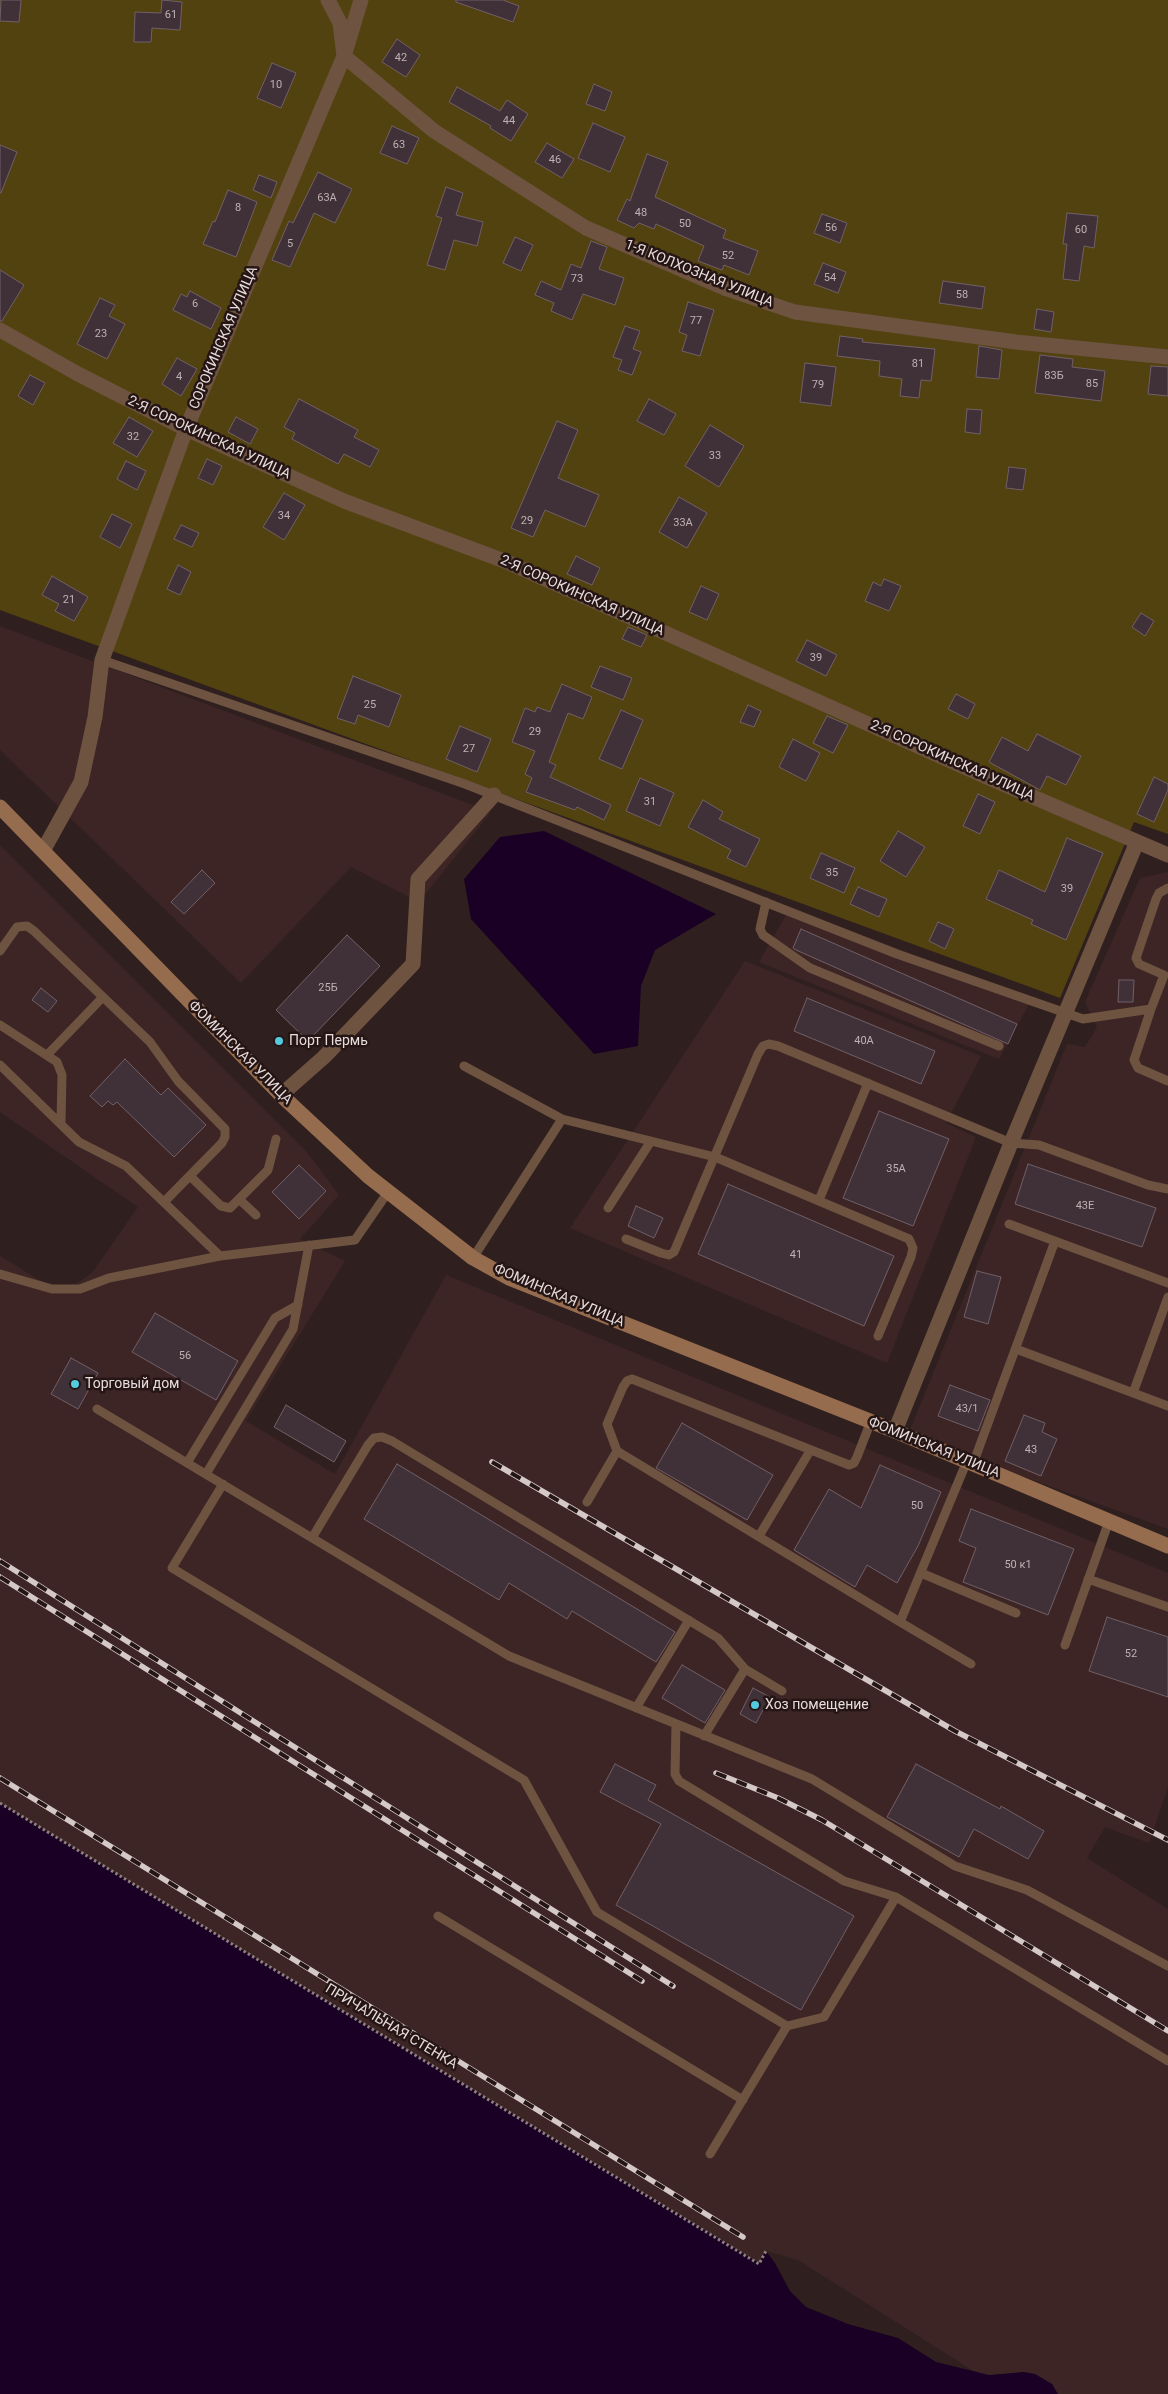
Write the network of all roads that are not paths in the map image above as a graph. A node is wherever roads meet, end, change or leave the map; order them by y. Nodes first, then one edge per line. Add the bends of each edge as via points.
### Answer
1 (328, 0) edge
2 (361, 0) edge
3 (344, 56) junction
4 (0, 330) edge
5 (1168, 357) edge
6 (186, 429) junction
7 (102, 660) junction
8 (494, 795) junction
9 (0, 807) edge
10 (1137, 842) junction
11 (44, 850) junction
12 (1168, 854) edge
13 (1168, 888) edge
14 (766, 902) junction
15 (0, 951) edge
16 (1166, 976) edge
17 (103, 998) junction
18 (1152, 1008) junction
19 (1065, 1012) junction
20 (0, 1025) edge
21 (998, 1046) dead end
22 (48, 1054) junction
23 (0, 1065) edge
24 (464, 1066) dead end
25 (1168, 1081) edge
26 (868, 1083) junction
27 (281, 1095) junction
28 (562, 1119) junction
29 (61, 1123) junction
30 (276, 1139) dead end
31 (651, 1141) junction
32 (1011, 1143) junction
33 (715, 1157) junction
34 (190, 1176) junction
35 (1168, 1190) edge
36 (388, 1192) junction
37 (240, 1200) junction
38 (819, 1200) junction
39 (164, 1202) junction
40 (608, 1208) dead end
41 (256, 1215) dead end
42 (1009, 1224) dead end
43 (626, 1239) dead end
44 (1055, 1241) junction
45 (309, 1245) junction
46 (220, 1256) junction
47 (473, 1258) junction
48 (0, 1274) edge
49 (1168, 1283) edge
50 (1168, 1297) edge
51 (298, 1305) junction
52 (878, 1336) dead end
53 (1016, 1349) junction
54 (1133, 1393) junction
55 (1168, 1406) edge
56 (97, 1409) dead end
57 (871, 1422) junction
58 (895, 1431) junction
59 (617, 1451) junction
60 (810, 1451) junction
61 (970, 1462) junction
62 (187, 1463) junction
63 (206, 1474) junction
64 (223, 1484) junction
65 (587, 1502) dead end
66 (1109, 1521) junction
67 (759, 1536) junction
68 (312, 1538) junction
69 (1168, 1546) edge
70 (920, 1573) junction
71 (1088, 1579) junction
72 (1168, 1608) edge
73 (1016, 1613) dead end
74 (689, 1620) junction
75 (900, 1622) junction
76 (1064, 1645) dead end
77 (971, 1664) dead end
78 (744, 1669) junction
79 (782, 1691) dead end
80 (636, 1708) junction
81 (676, 1724) junction
82 (704, 1736) junction
83 (896, 1897) junction
84 (438, 1916) dead end
85 (1168, 1966) edge
86 (787, 2026) junction
87 (1168, 2061) edge
88 (743, 2100) junction
89 (710, 2154) dead end

1 - 3 street via 340,23
2 - 3 street, СОРОКИНСКАЯ УЛИЦА
3 - 5 street, 1-Я КОЛХОЗНАЯ УЛИЦА via 434,132 586,228 727,289 796,312 1016,342
3 - 6 street, СОРОКИНСКАЯ УЛИЦА
4 - 6 street, 2-Я СОРОКИНСКАЯ УЛИЦА
6 - 7 street, СОРОКИНСКАЯ УЛИЦА
6 - 10 street, 2-Я СОРОКИНСКАЯ УЛИЦА via 344,501 507,562
7 - 8 lane
7 - 11 street, СОРОКИНСКАЯ УЛИЦА via 95,717 81,782
8 - 14 lane
8 - 27 street via 418,879 413,964 324,1057
9 - 11 street, ФОМИНСКАЯ УЛИЦА
10 - 12 street, 2-Я СОРОКИНСКАЯ УЛИЦА
10 - 19 street
11 - 27 street, ФОМИНСКАЯ УЛИЦА
13 - 16 lane via 1156,899 1136,958 1139,964
14 - 19 lane via 897,954
14 - 21 lane via 760,929 762,935 810,968
15 - 17 lane via 17,927 27,926
16 - 18 lane
17 - 22 lane
17 - 34 lane via 150,1042 178,1081 225,1129 222,1143
18 - 19 lane via 1083,1019
18 - 25 lane via 1134,1060 1138,1068
19 - 32 street
20 - 22 lane
22 - 29 lane via 61,1068
23 - 29 lane
24 - 28 lane
26 - 32 lane
26 - 33 lane via 778,1046 763,1046
26 - 38 lane
27 - 36 street, ФОМИНСКАЯ УЛИЦА
28 - 31 lane
28 - 47 lane
29 - 39 lane via 79,1142 126,1166
30 - 37 lane via 268,1170
31 - 33 lane
31 - 40 lane
32 - 35 lane via 1040,1145
32 - 58 street
33 - 38 lane
33 - 43 lane via 674,1252 669,1255 661,1253
34 - 37 lane via 226,1208
34 - 39 lane
36 - 45 lane via 355,1240
36 - 47 street, ФОМИНСКАЯ УЛИЦА
37 - 41 lane
38 - 52 lane via 909,1240 913,1248
39 - 46 lane
42 - 44 lane
44 - 49 lane
44 - 53 lane
45 - 46 lane
45 - 51 lane
46 - 48 lane via 109,1278 80,1289 52,1289
47 - 57 street, ФОМИНСКАЯ УЛИЦА via 509,1278
50 - 54 lane
51 - 62 lane via 274,1318
51 - 63 lane via 293,1329
53 - 54 lane
53 - 61 lane
54 - 55 lane
56 - 62 lane
57 - 58 street, ФОМИНСКАЯ УЛИЦА
57 - 60 lane via 857,1457 848,1465
58 - 61 street, ФОМИНСКАЯ УЛИЦА
59 - 60 lane via 608,1424 623,1387 632,1379
59 - 65 lane
59 - 67 lane
60 - 67 lane
61 - 66 street, ФОМИНСКАЯ УЛИЦА
61 - 70 lane
62 - 63 lane
63 - 64 lane
64 - 68 lane
64 - 86 lane via 172,1568 524,1780 598,1912
66 - 69 street, ФОМИНСКАЯ УЛИЦА
66 - 71 lane
67 - 75 lane
68 - 74 lane via 368,1445 374,1438 382,1437
68 - 80 lane via 509,1656
70 - 73 lane
70 - 75 lane
71 - 72 lane
71 - 76 lane
74 - 78 lane via 718,1638
74 - 80 lane
75 - 77 lane
78 - 79 lane
78 - 82 lane
80 - 81 lane
81 - 82 lane
81 - 83 lane via 675,1774 679,1781 844,1882
82 - 85 lane via 812,1780 955,1866 1026,1890
83 - 86 lane via 824,2017
83 - 87 lane
84 - 88 lane
86 - 88 lane
88 - 89 lane

